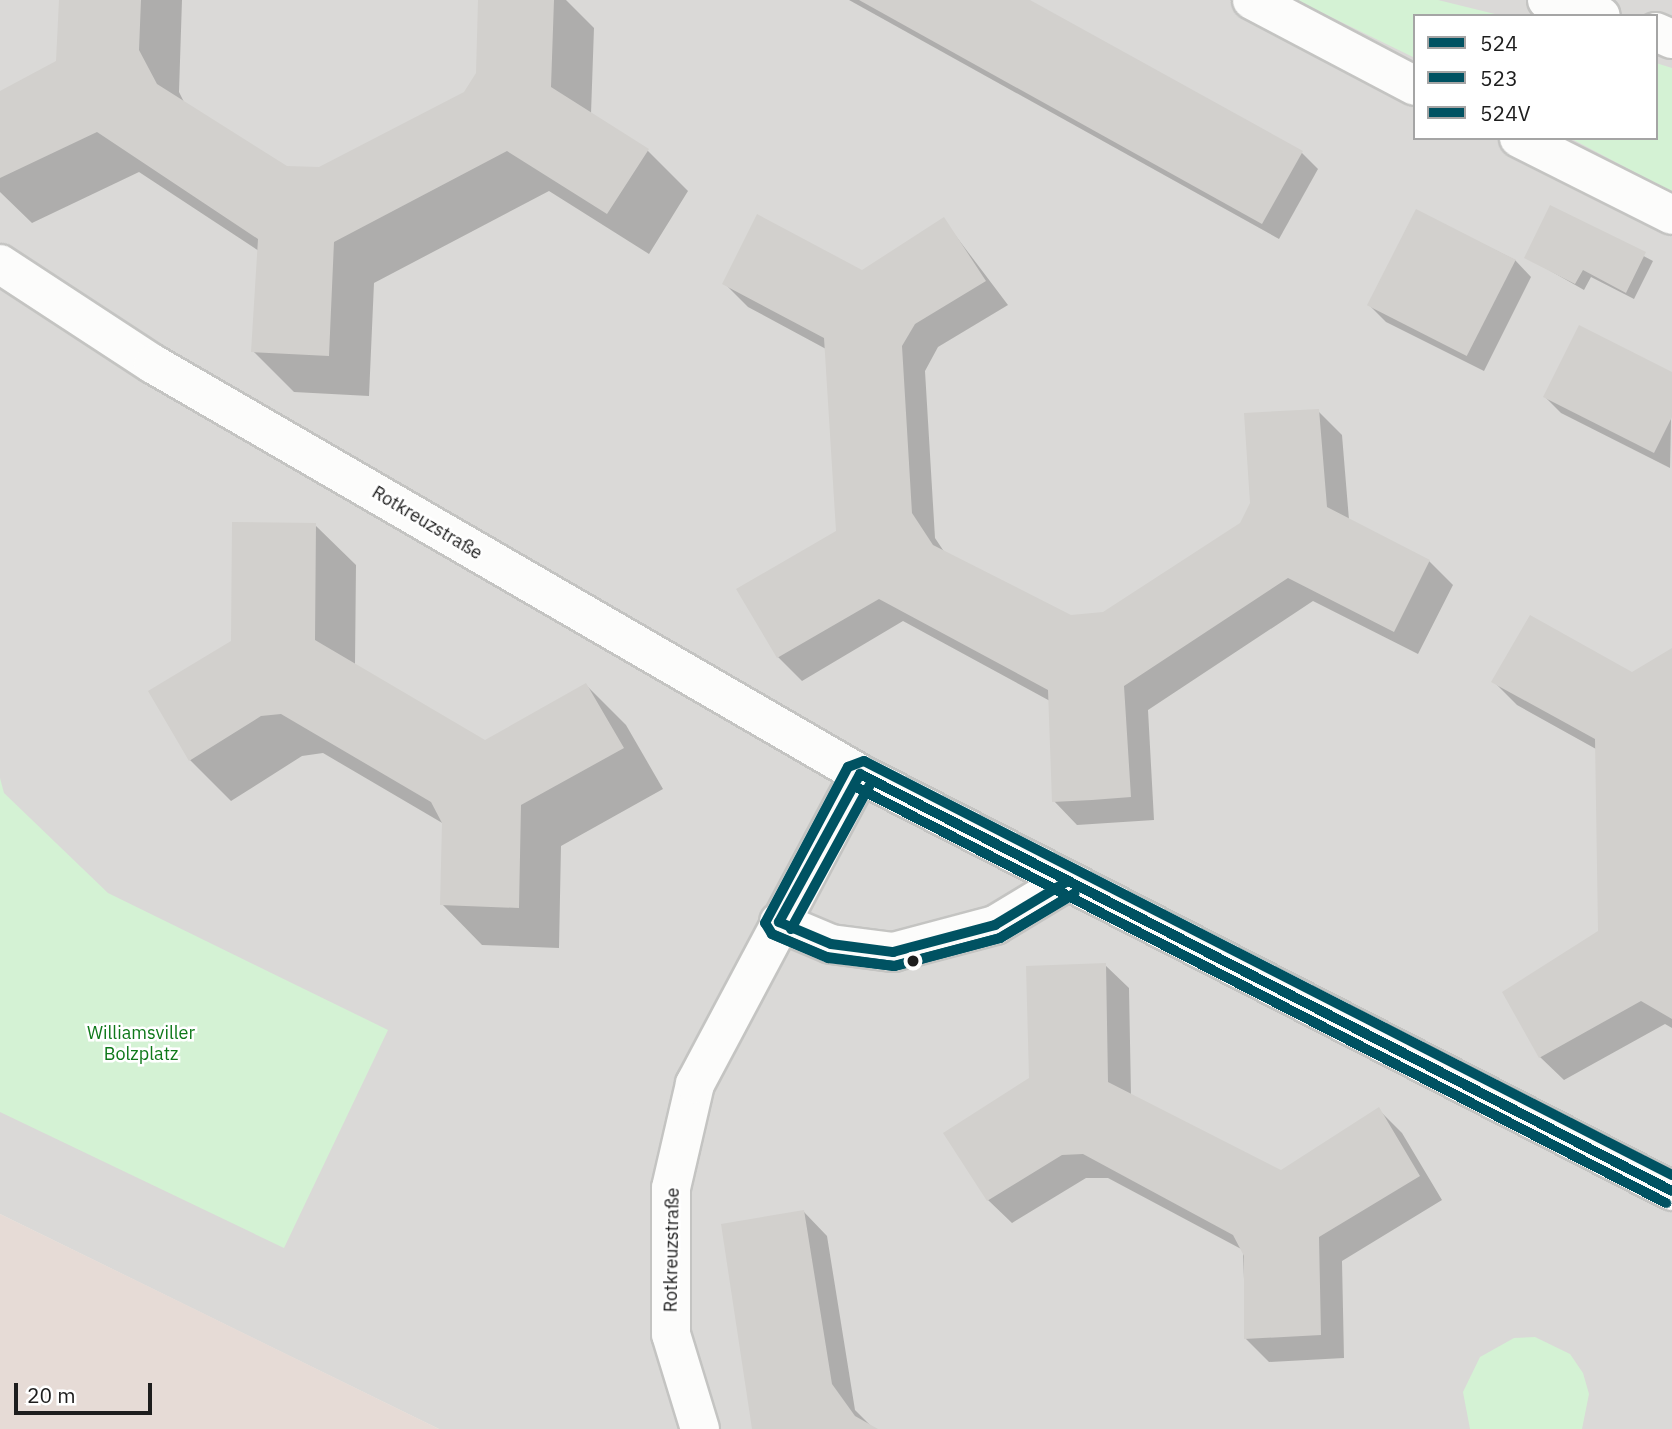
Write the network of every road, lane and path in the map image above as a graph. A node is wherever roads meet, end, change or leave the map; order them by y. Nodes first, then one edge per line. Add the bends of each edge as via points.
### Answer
1 (1252, 0) edge
2 (1547, 0) edge
3 (1594, 14) edge
4 (1413, 85) edge
5 (1524, 140) edge
6 (1672, 215) edge
7 (0, 264) edge
8 (859, 774) junction
9 (1068, 881) junction
10 (779, 922) junction
11 (1672, 1191) edge
12 (700, 1429) edge

1 - 4 street
2 - 3 street
5 - 6 street
7 - 8 street, Rotkreuzstraße via 153,364
8 - 9 street, Rotkreuzstraße
8 - 10 street, Rotkreuzstraße
9 - 10 street via 995,925 894,951 831,944
9 - 11 street, Rotkreuzstraße
10 - 12 street, Rotkreuzstraße via 695,1084 671,1188 671,1334

